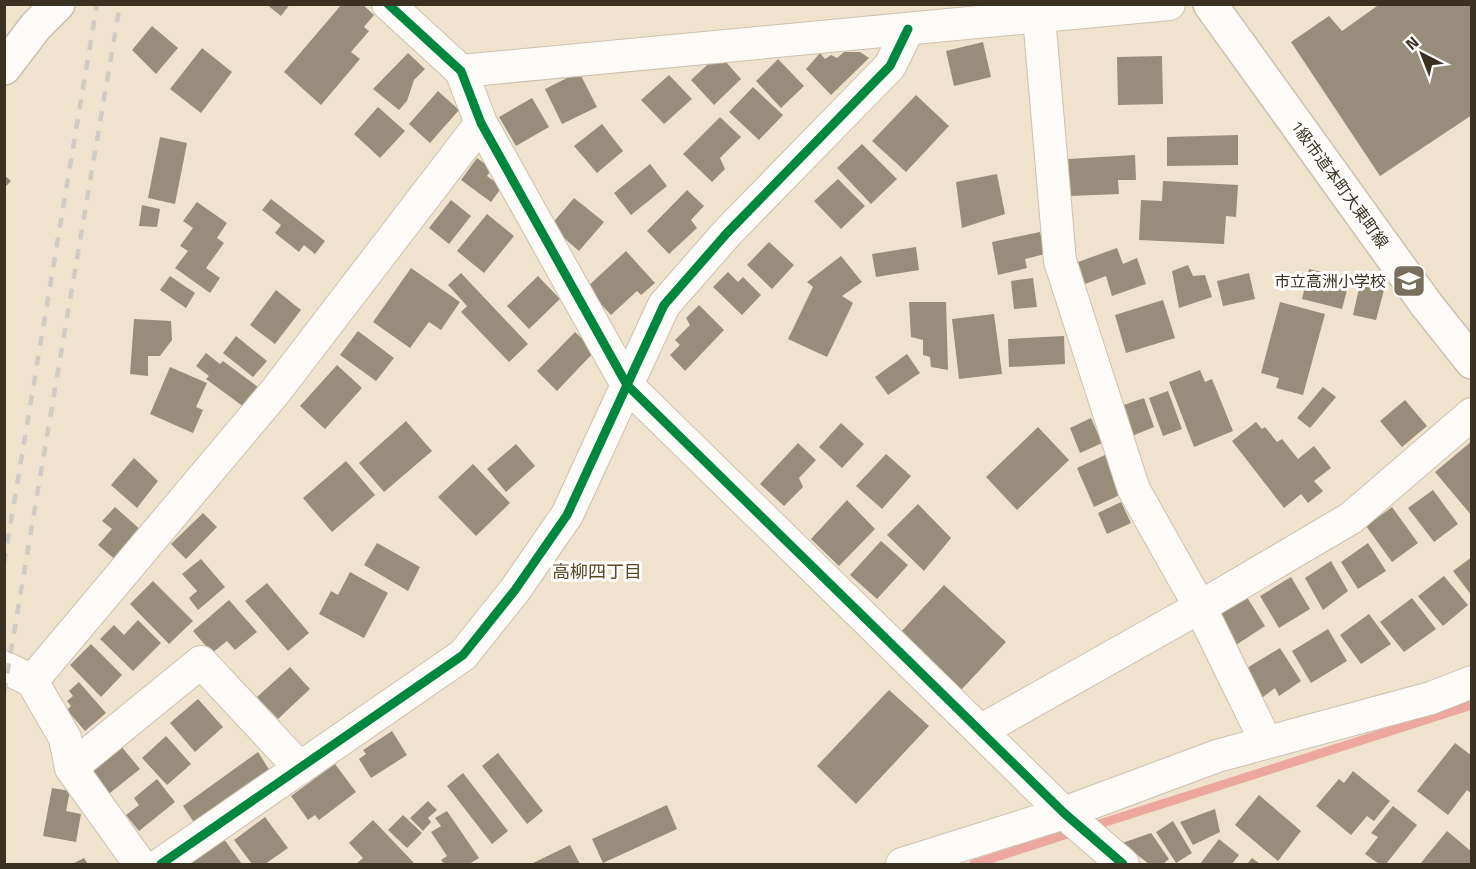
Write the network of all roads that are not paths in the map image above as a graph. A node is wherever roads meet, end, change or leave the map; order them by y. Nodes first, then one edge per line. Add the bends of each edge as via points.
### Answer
1 (58, 4) edge
2 (388, 4) edge
3 (1169, 4) edge
4 (1210, 4) edge
5 (1039, 17) junction
6 (908, 29) junction
7 (4, 68) edge
8 (461, 71) junction
9 (481, 123) junction
10 (1472, 362) edge
11 (627, 386) junction
12 (1472, 414) edge
13 (1200, 607) junction
14 (18, 674) edge
15 (1472, 682) edge
16 (980, 731) junction
17 (1266, 742) junction
18 (71, 768) junction
19 (300, 768) junction
20 (1064, 813) junction
21 (1107, 859) edge
22 (140, 864) edge
23 (161, 864) edge
24 (902, 864) edge

1 - 7 street
2 - 8 street
3 - 5 street
4 - 10 street, 1級市道本町大東町線
5 - 6 street
5 - 13 street via 1060,261 1134,490
6 - 8 street
6 - 11 street via 890,66 727,233 664,305
8 - 9 street
9 - 11 street
9 - 14 street via 275,392
11 - 16 street
11 - 19 street via 567,515 463,655
12 - 13 street via 1351,518
13 - 16 street
13 - 17 street
14 - 18 street via 65,738
15 - 17 street via 1431,698
16 - 20 street
17 - 20 street via 1217,756
18 - 19 street via 201,662
18 - 22 street
19 - 23 street
20 - 21 street
20 - 24 street

